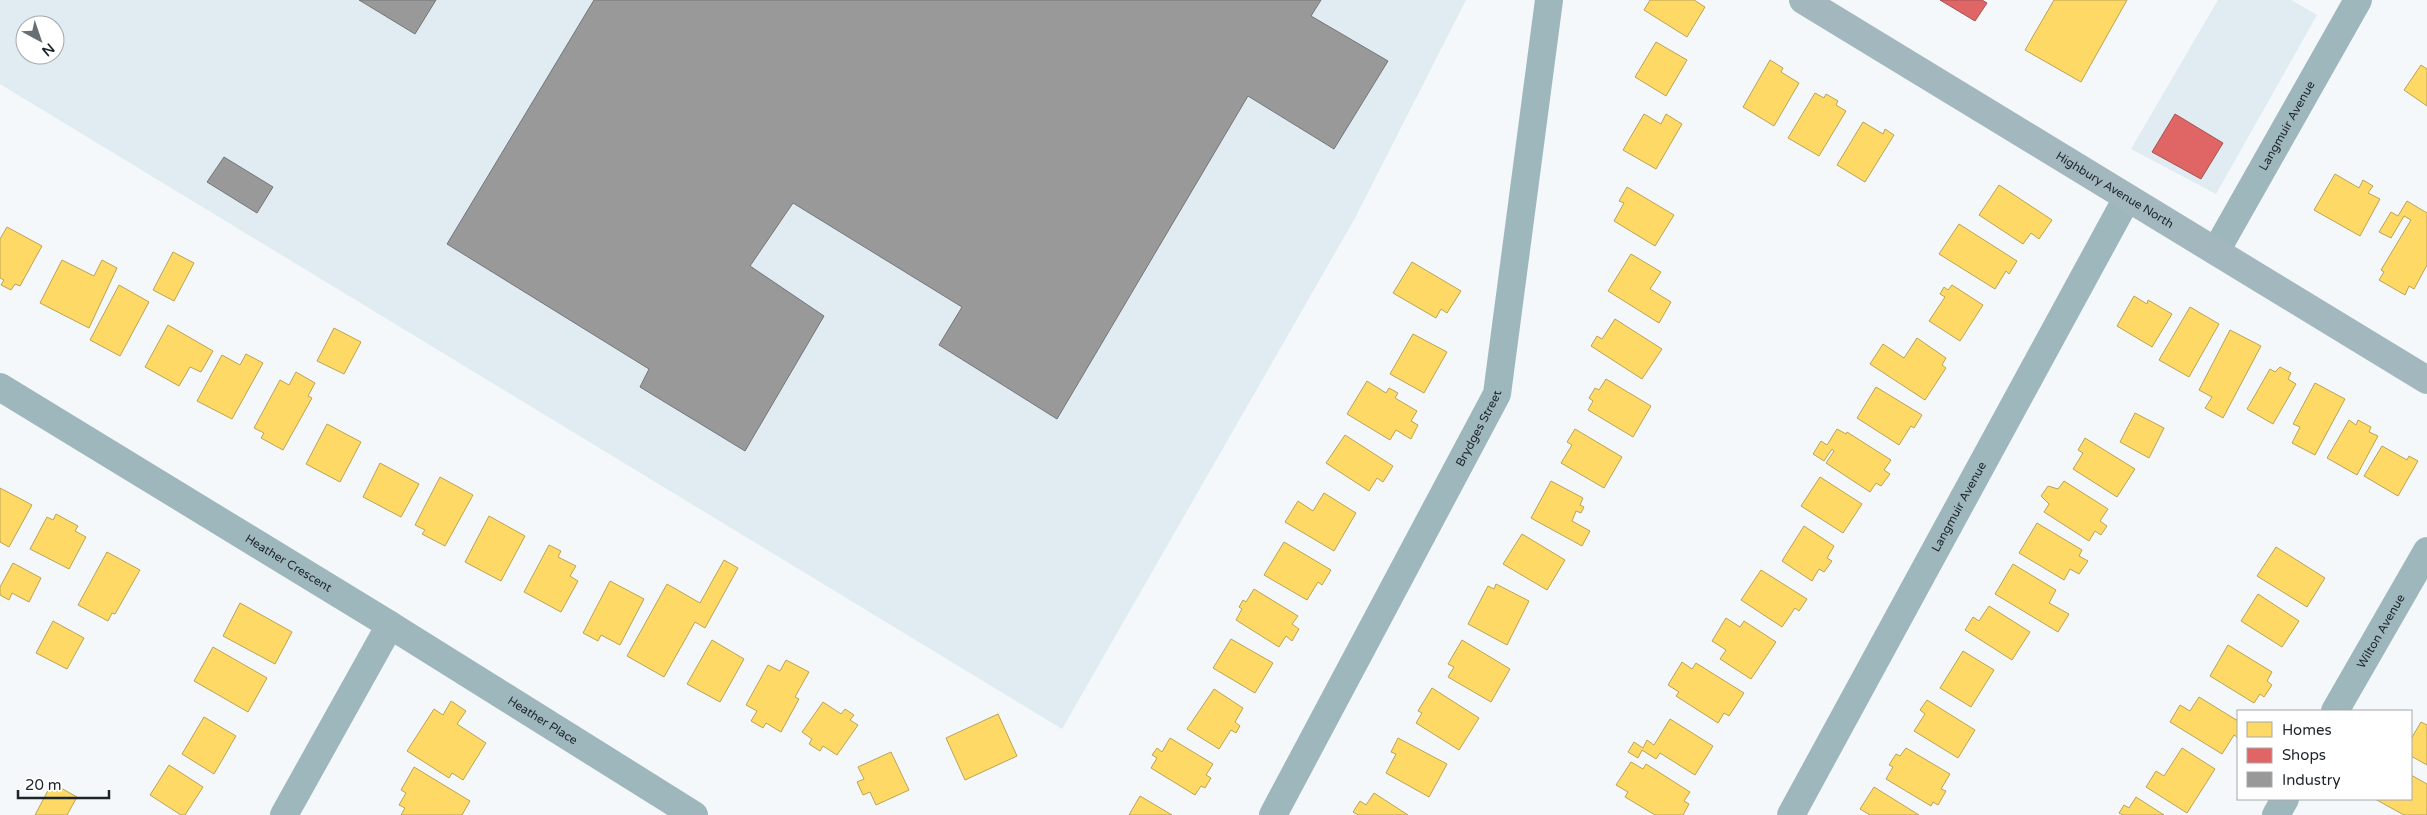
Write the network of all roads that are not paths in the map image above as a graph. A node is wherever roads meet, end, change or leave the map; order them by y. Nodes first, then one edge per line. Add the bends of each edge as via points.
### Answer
1 (1549, 0) edge
2 (1803, 0) edge
3 (2358, 0) edge
4 (2127, 198) junction
5 (2216, 251) junction
6 (2427, 380) edge
7 (0, 387) edge
8 (2427, 551) edge
9 (390, 625) junction
10 (2336, 710) edge
11 (2284, 800) edge
12 (284, 815) edge
13 (694, 815) edge
14 (1272, 815) edge
15 (1792, 815) edge
16 (2276, 815) edge

1 - 14 street, Brydges Street via 1497,394
2 - 4 main road, Highbury Avenue North
3 - 5 street, Langmuir Avenue
4 - 5 main road, Highbury Avenue North
4 - 15 street, Langmuir Avenue
5 - 6 main road, Highbury Avenue North
7 - 9 street, Heather Crescent
8 - 10 street, Wilton Avenue
9 - 12 street
9 - 13 street, Heather Place
11 - 16 street

